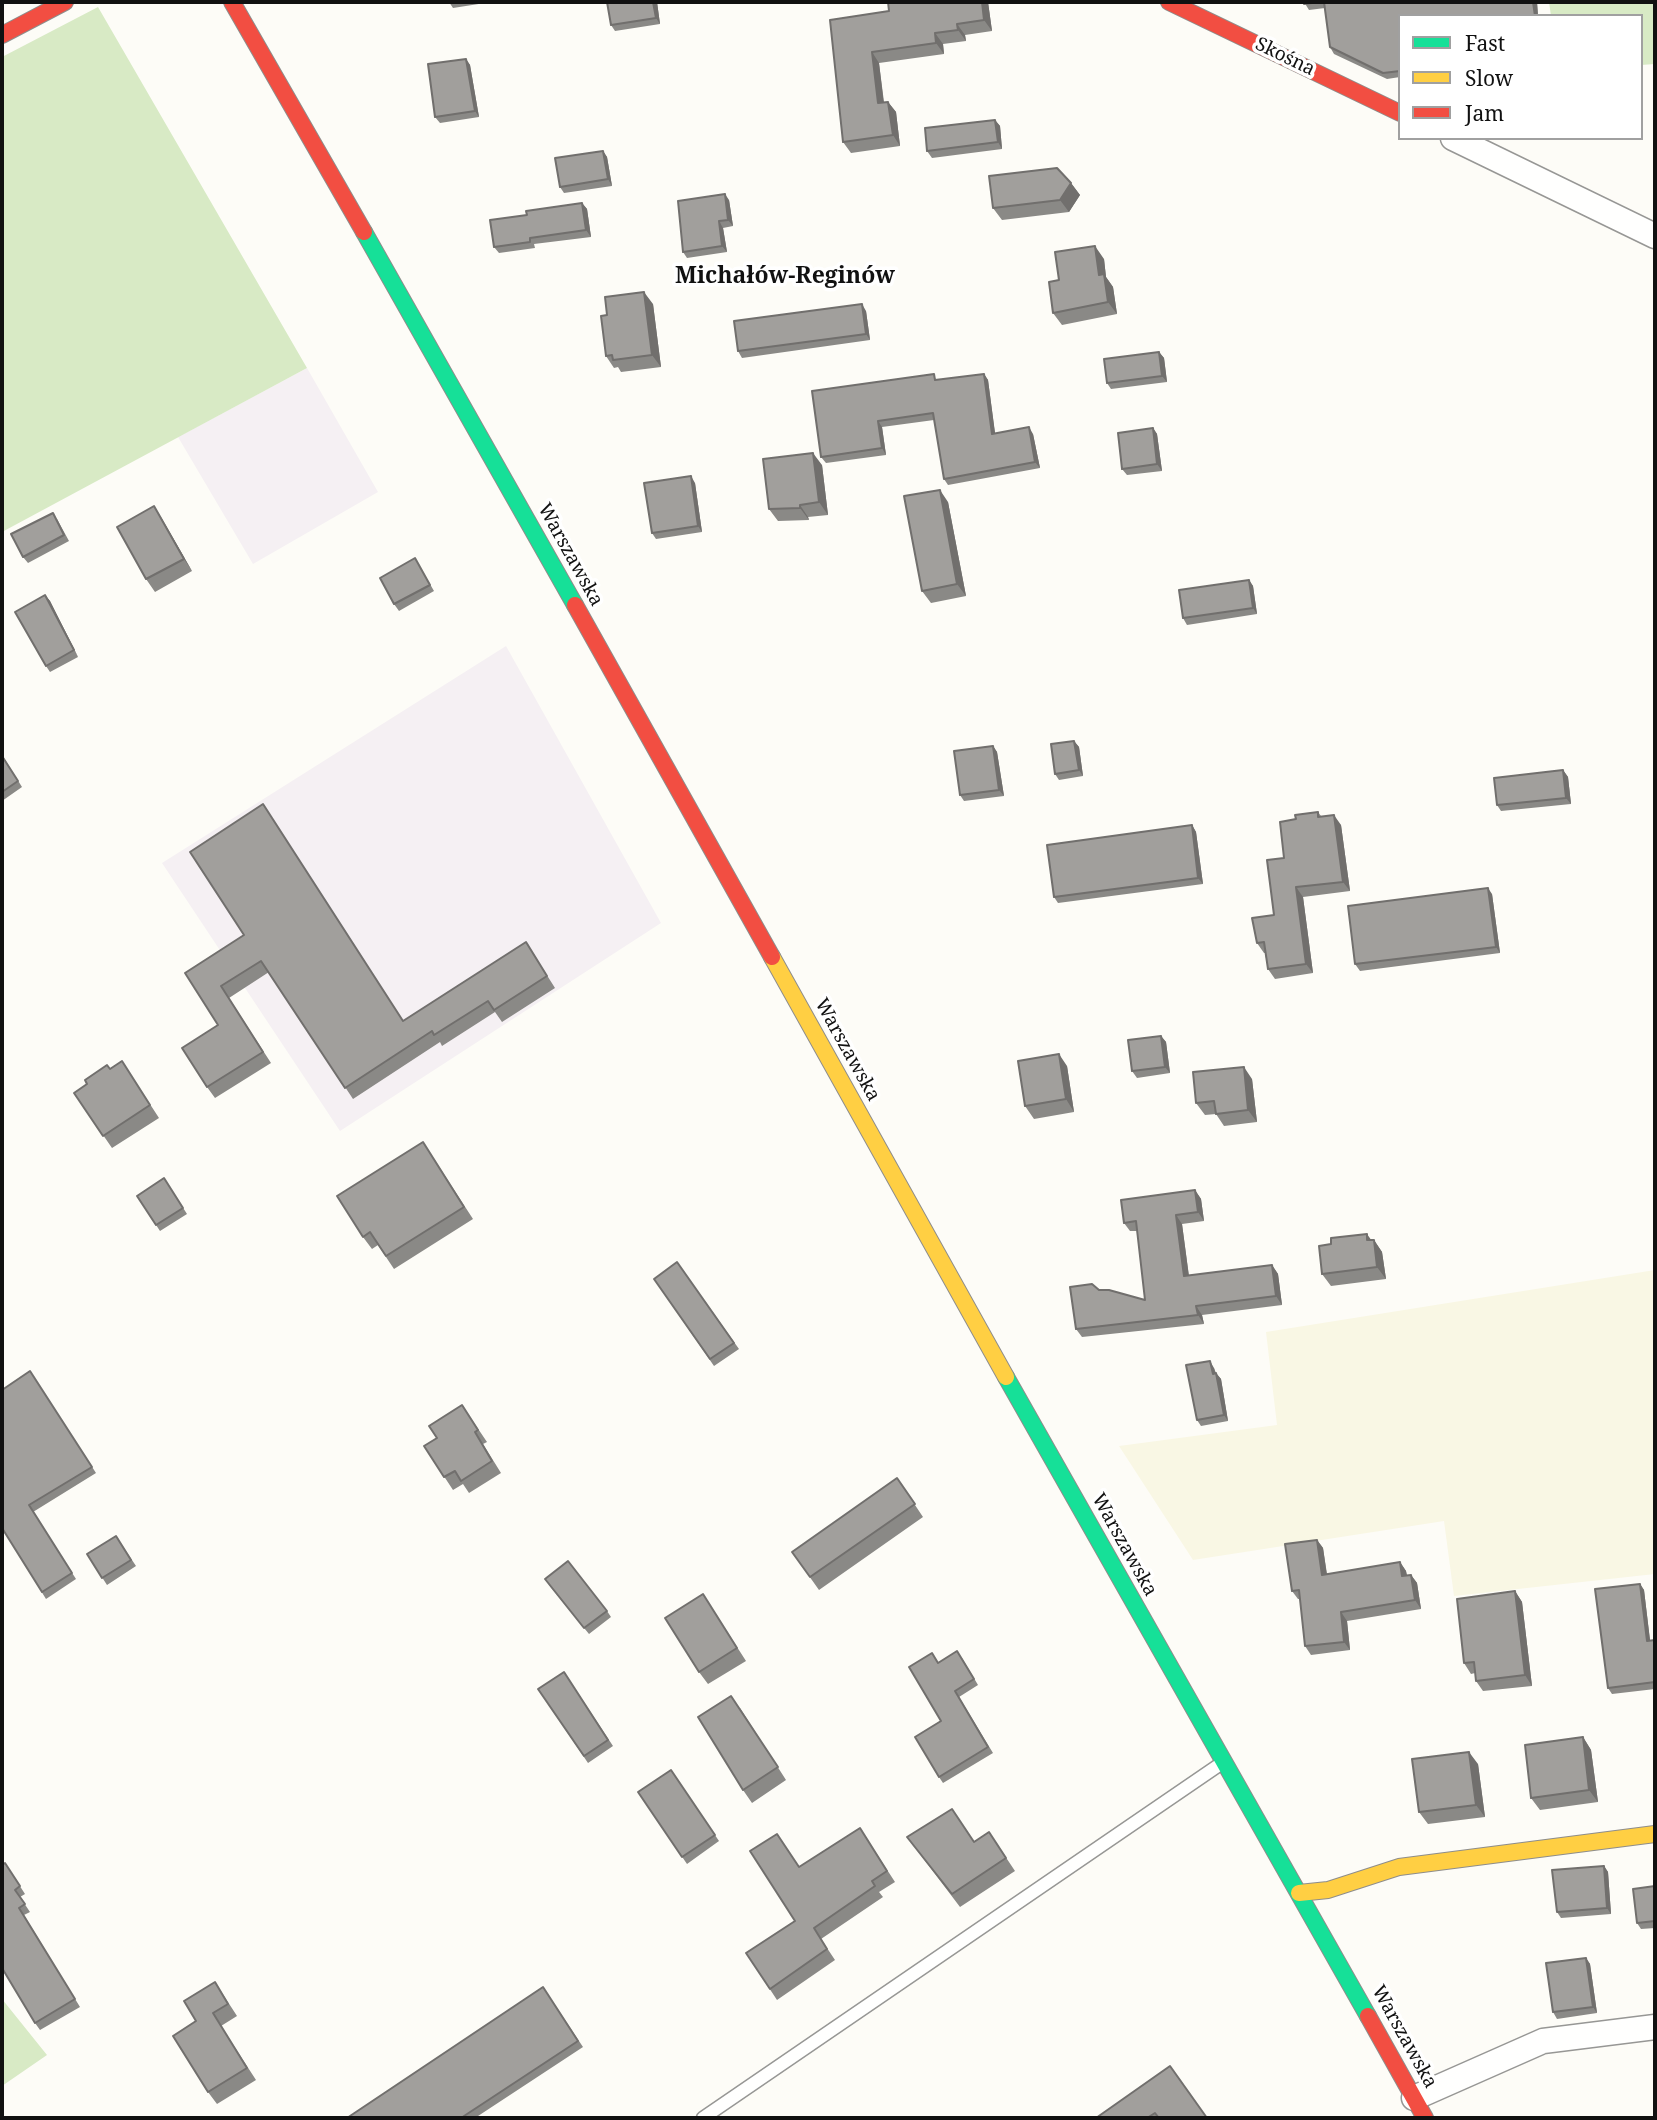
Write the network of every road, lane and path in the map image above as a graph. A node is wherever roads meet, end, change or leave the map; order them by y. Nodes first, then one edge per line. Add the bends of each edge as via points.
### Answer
1 (65, 2) edge
2 (232, 2) edge
3 (1169, 2) edge
4 (2, 35) edge
5 (1398, 112) edge
6 (1457, 140) edge
7 (1655, 236) edge
8 (1222, 1763) junction
9 (1655, 1834) edge
10 (1299, 1893) junction
11 (1655, 2026) edge
12 (1420, 2108) edge
13 (703, 2118) edge

1 - 4 main road
2 - 8 main road, Warszawska via 488,449
3 - 5 main road, Skośna
6 - 7 street
8 - 10 main road, Warszawska
8 - 13 lane
9 - 10 main road via 1399,1867 1328,1890
10 - 12 main road, Warszawska
11 - 12 street via 1543,2042

